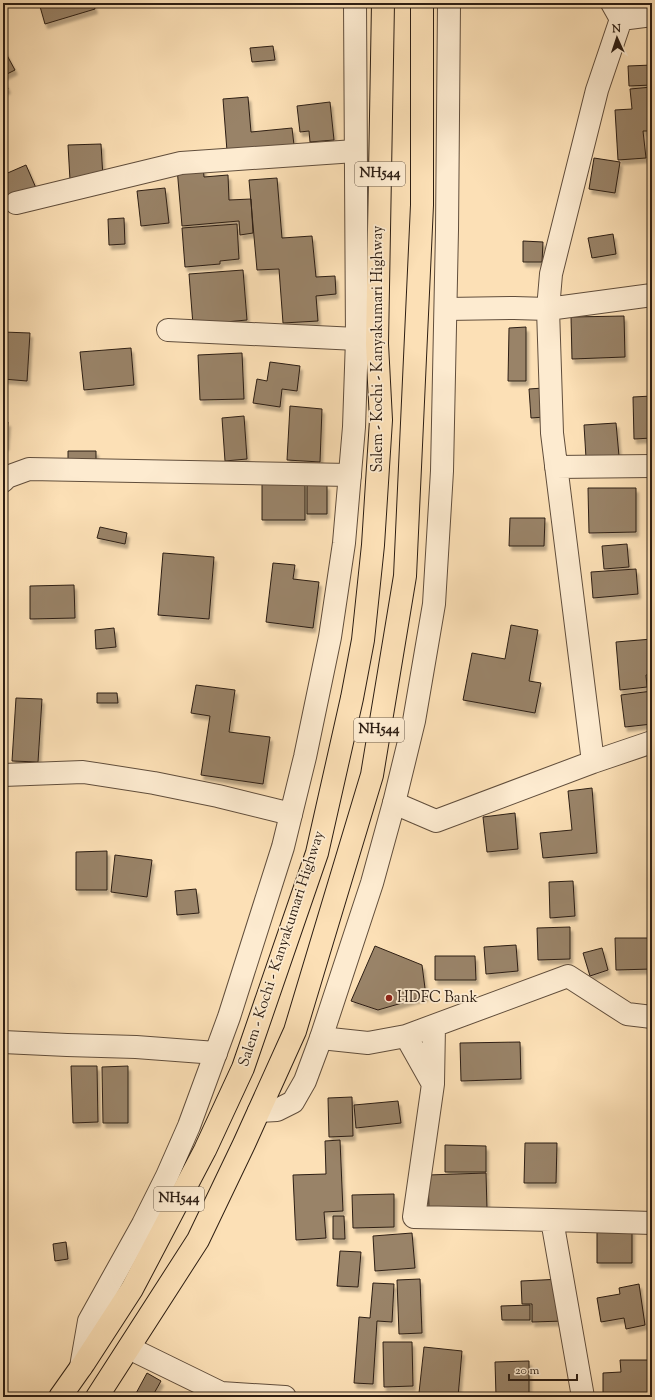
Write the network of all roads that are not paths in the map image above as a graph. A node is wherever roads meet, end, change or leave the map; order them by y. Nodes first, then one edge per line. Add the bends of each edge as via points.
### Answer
1 (355, 3) edge
2 (383, 3) edge
3 (422, 3) edge
4 (449, 3) edge
5 (617, 11) edge
6 (652, 15) edge
7 (355, 151) junction
8 (16, 202) dead end
9 (652, 295) edge
10 (446, 309) junction
11 (548, 309) junction
12 (168, 330) dead end
13 (357, 339) junction
14 (652, 466) edge
15 (556, 467) junction
16 (350, 475) junction
17 (3, 481) edge
18 (652, 742) edge
19 (593, 762) junction
20 (3, 775) edge
21 (394, 803) junction
22 (291, 814) junction
23 (652, 1016) edge
24 (434, 1026) junction
25 (406, 1036) junction
26 (321, 1038) junction
27 (3, 1042) edge
28 (216, 1053) junction
29 (433, 1084) junction
30 (259, 1111) junction
31 (552, 1220) junction
32 (652, 1223) edge
33 (128, 1348) junction
34 (81, 1367) junction
35 (60, 1397) edge
36 (97, 1397) edge
37 (284, 1397) edge
38 (583, 1397) edge

1 - 7 street
2 - 34 highway, Salem - Kochi - Kanyakumari Highway / NH544 via 377,344 381,420 373,546 363,640 352,698 317,853 243,1068 205,1150 132,1289
3 - 30 highway, Salem - Kochi - Kanyakumari Highway / NH544 via 422,206 404,576 372,775 295,1031
4 - 10 street
5 - 6 street
5 - 11 street via 551,274
7 - 8 street via 181,163
7 - 13 street
9 - 11 street
10 - 11 street
10 - 21 street via 442,471 434,604 414,721
11 - 15 street via 552,433
12 - 13 street
13 - 16 street
14 - 15 street
15 - 19 street
16 - 17 street via 29,469 6,476
16 - 22 street via 344,543 330,637
18 - 19 street
19 - 21 street via 436,821
20 - 22 street via 83,772 154,783
21 - 26 street via 372,883
22 - 28 street via 283,847
23 - 24 street via 627,1014 568,976
24 - 25 street
24 - 29 street
25 - 26 street via 368,1043
25 - 29 street
26 - 30 street via 293,1102 277,1110
27 - 28 street
28 - 34 street via 167,1176 89,1321
29 - 31 street via 414,1217
30 - 33 highway, Salem - Kochi - Kanyakumari Highway / NH544 via 198,1240
31 - 32 street
31 - 38 street
33 - 36 highway, Salem - Kochi - Kanyakumari Highway / NH544
33 - 37 street via 221,1393
34 - 35 highway, Salem - Kochi - Kanyakumari Highway / NH544

